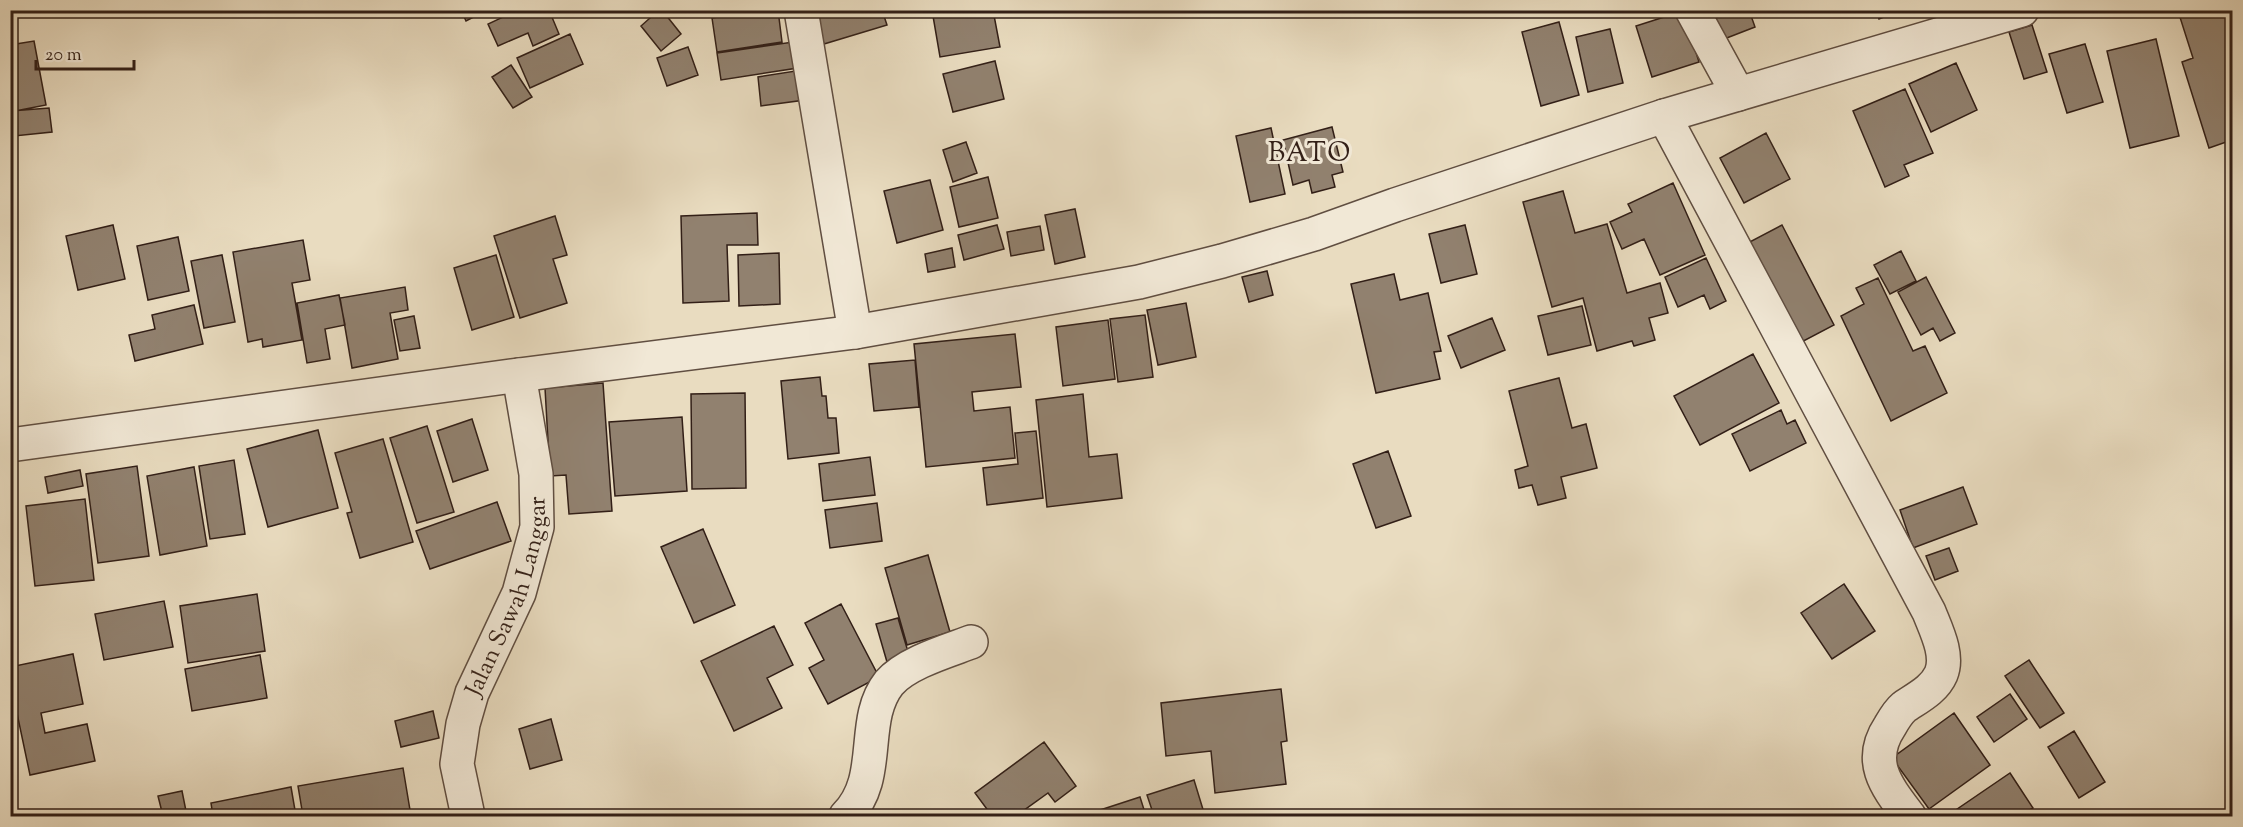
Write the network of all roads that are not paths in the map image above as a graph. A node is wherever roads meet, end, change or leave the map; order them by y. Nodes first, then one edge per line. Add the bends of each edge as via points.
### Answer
1 (801, 10) edge
2 (1692, 10) edge
3 (2022, 10) edge
4 (1738, 94) junction
5 (1664, 116) junction
6 (855, 332) junction
7 (519, 375) junction
8 (10, 445) edge
9 (971, 642) dead end
10 (468, 816) edge
11 (846, 816) edge
12 (1909, 816) edge

1 - 6 street
2 - 4 street
3 - 4 street
4 - 5 street
5 - 6 street via 1314,234 1222,261 1128,285
5 - 12 street via 1929,612 1943,650 1941,673 1928,692 1901,709 1885,734 1879,756 1884,782
6 - 7 street
7 - 8 street
7 - 10 street, Jalan Sawah Langgar via 536,474 537,527 519,593 472,693 463,724 457,764
9 - 11 street via 917,663 889,683 877,708 868,774 857,805

